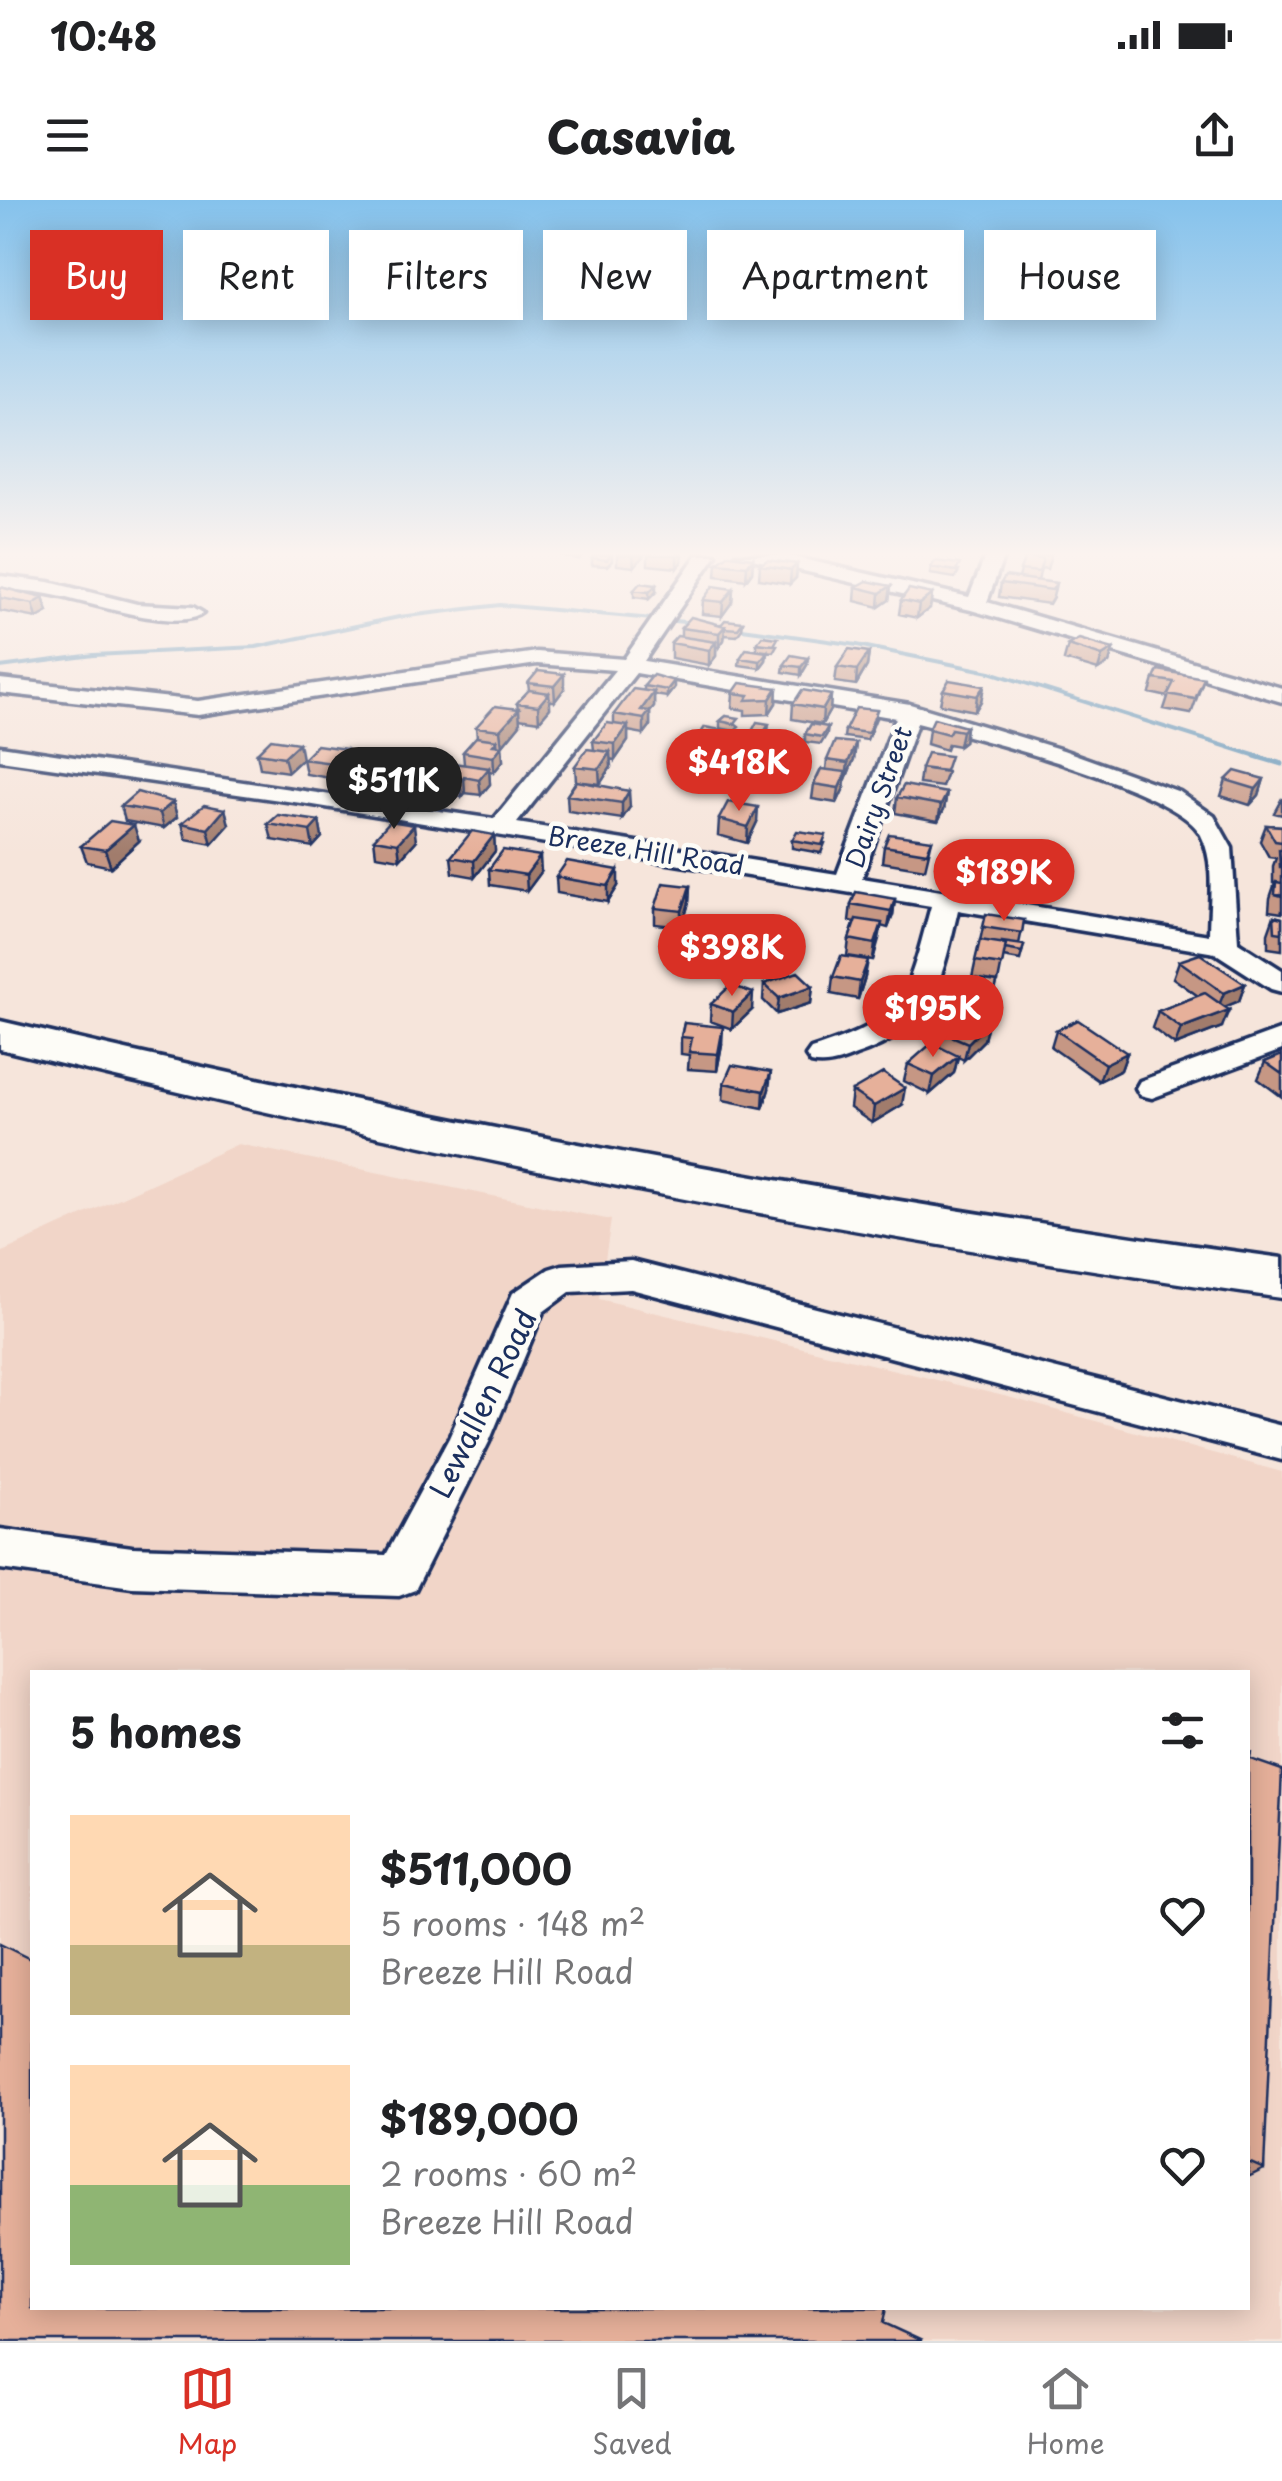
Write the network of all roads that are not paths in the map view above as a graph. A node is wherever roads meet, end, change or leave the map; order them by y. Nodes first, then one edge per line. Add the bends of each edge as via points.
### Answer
1 (638, 655) edge
2 (1144, 655) edge
3 (630, 666) junction
4 (0, 686) edge
5 (34, 690) junction
6 (1282, 696) edge
7 (910, 711) junction
8 (0, 714) edge
9 (0, 753) edge
10 (501, 827) junction
11 (847, 883) junction
12 (947, 899) junction
13 (1224, 946) junction
14 (1282, 983) edge
15 (0, 1010) edge
16 (0, 1035) edge
17 (1282, 1039) edge
18 (822, 1056) dead end
19 (1152, 1088) dead end
20 (1282, 1249) edge
21 (1282, 1278) edge
22 (1282, 1443) edge
23 (0, 1549) edge

1 - 3 street
2 - 6 street
3 - 5 street via 516,659 198,708
3 - 7 street
3 - 10 street
4 - 5 street
5 - 8 street
7 - 11 street, Dairy Street
7 - 13 street via 1116,776 1204,820 1218,840 1222,865
9 - 10 street, Breeze Hill Road
10 - 11 street, Breeze Hill Road
11 - 12 street, Breeze Hill Road
12 - 13 street, Breeze Hill Road
12 - 18 street via 910,1010 890,1028
13 - 14 street, Breeze Hill Road
15 - 20 highway via 332,1088 679,1154
16 - 21 highway via 648,1177
17 - 19 street
22 - 23 street, Lewallen Road via 632,1275 562,1279 527,1304 468,1442 399,1576 132,1567

